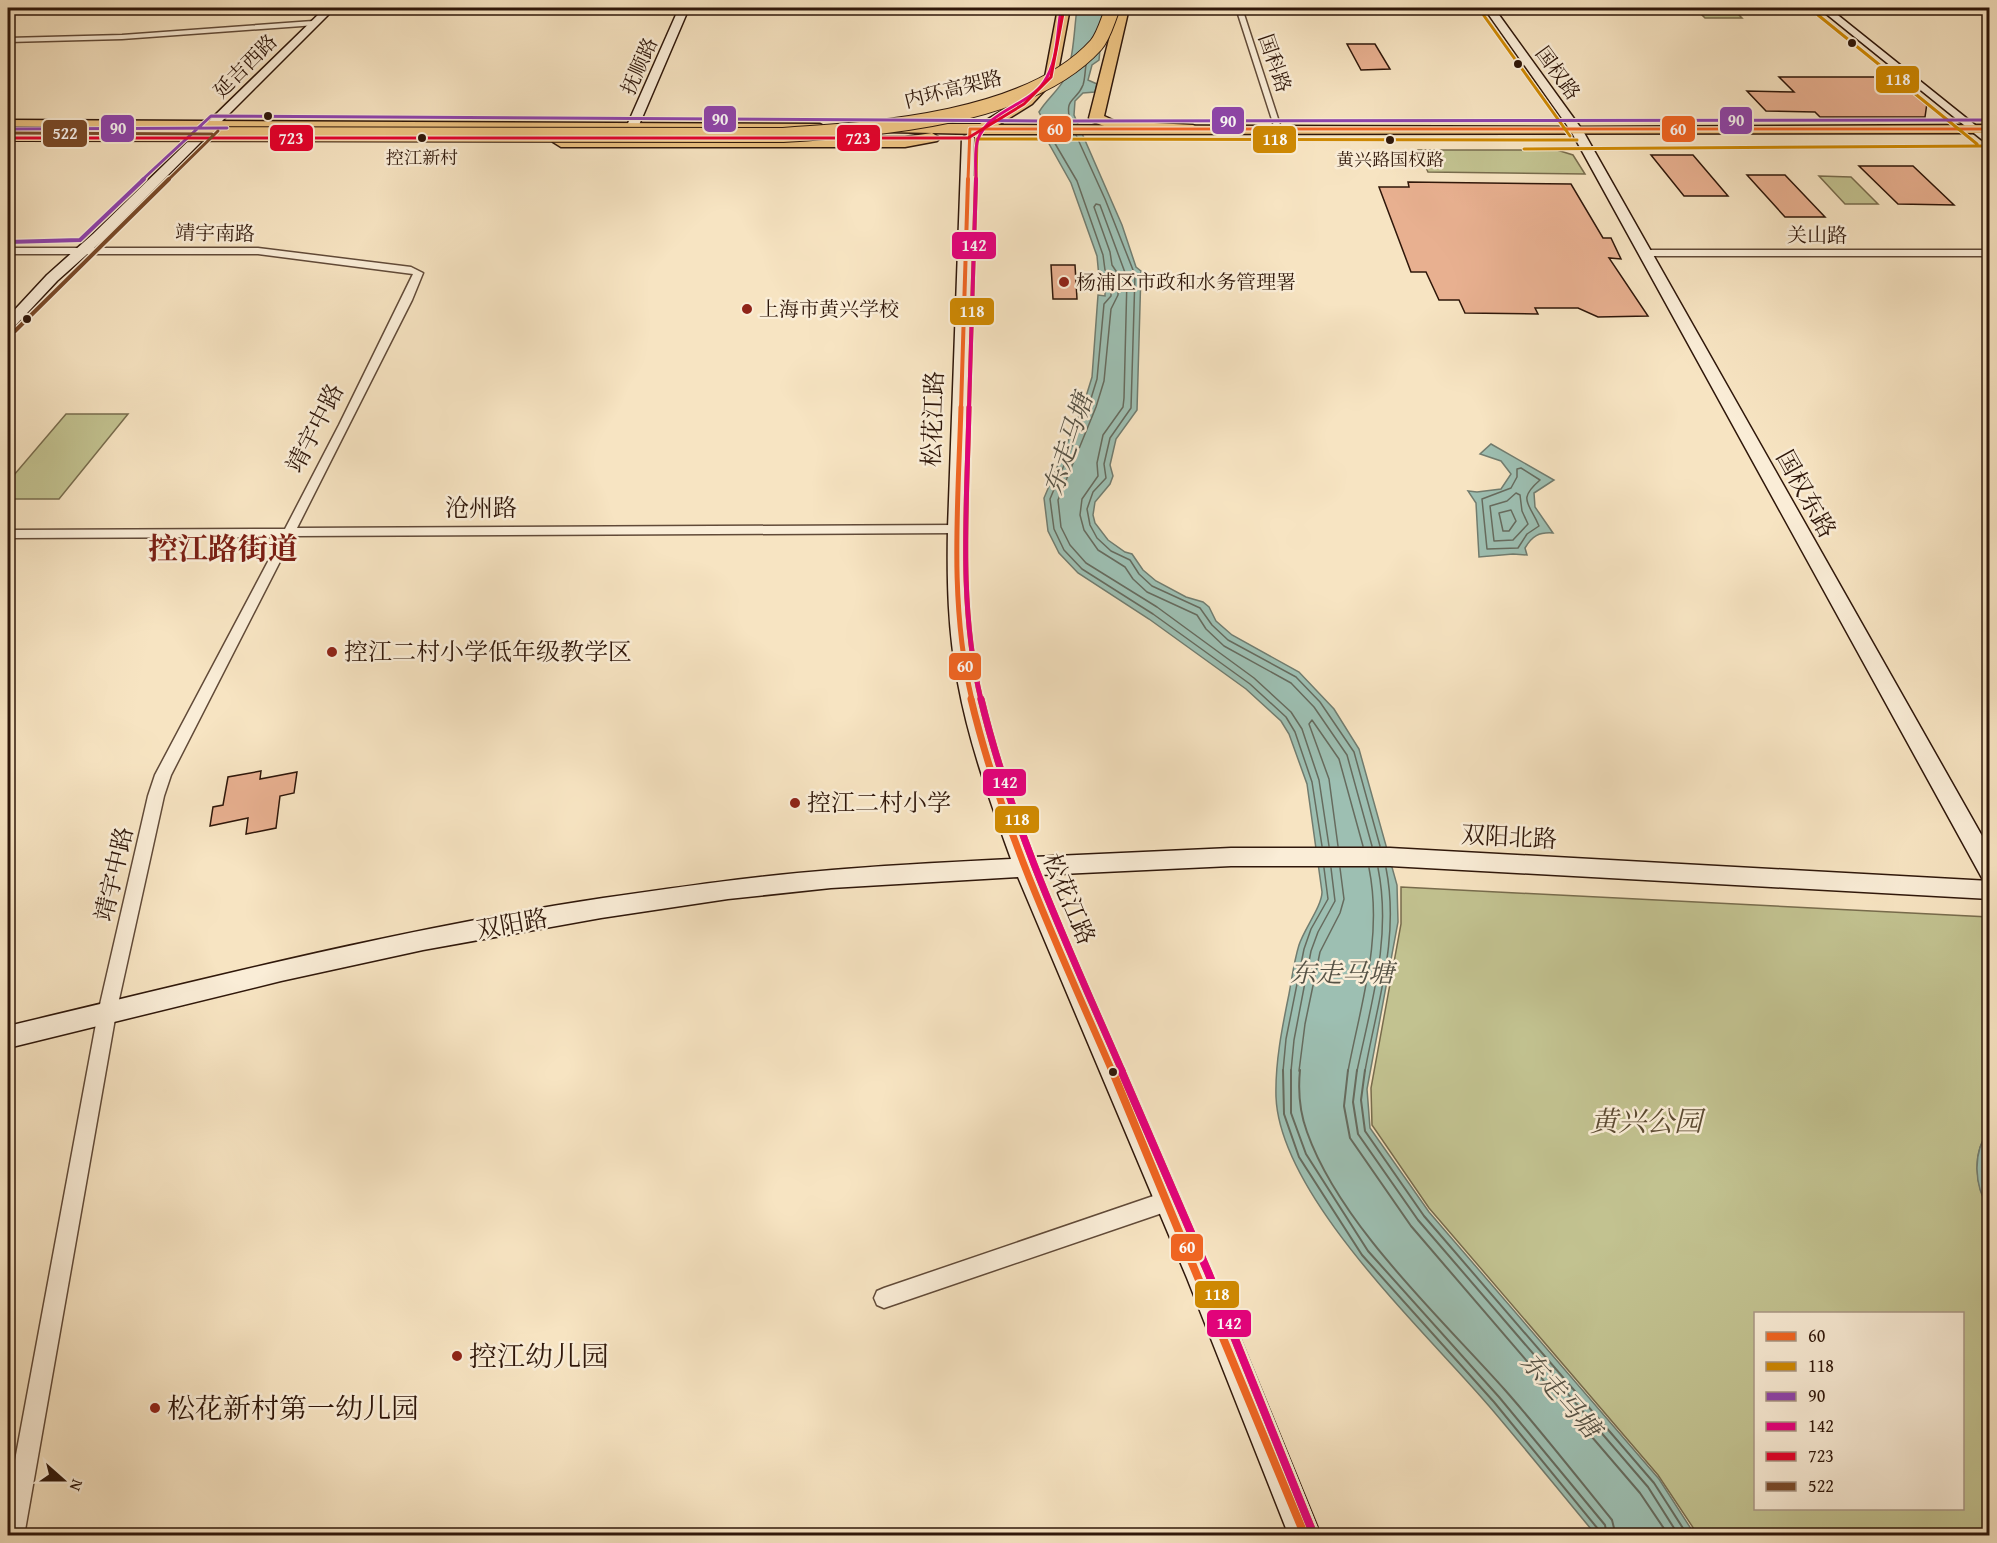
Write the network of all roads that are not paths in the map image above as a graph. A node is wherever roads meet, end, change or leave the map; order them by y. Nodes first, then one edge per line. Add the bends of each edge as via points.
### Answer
1 (330, 8) edge
2 (684, 8) edge
3 (1052, 8) edge
4 (1065, 8) edge
5 (1102, 8) edge
6 (1113, 8) edge
7 (1124, 8) edge
8 (1239, 8) edge
9 (1489, 8) edge
10 (1824, 8) edge
11 (313, 23) junction
12 (8, 40) edge
13 (212, 125) junction
14 (8, 126) edge
15 (1971, 128) junction
16 (1193, 129) junction
17 (1279, 129) junction
18 (374, 130) junction
19 (973, 132) junction
20 (629, 133) junction
21 (933, 133) junction
22 (1086, 133) junction
23 (258, 135) junction
24 (1578, 135) junction
25 (8, 136) edge
26 (1988, 136) edge
27 (200, 138) junction
28 (84, 249) junction
29 (8, 251) edge
30 (1644, 253) junction
31 (1989, 253) edge
32 (418, 276) joint
33 (8, 325) edge
34 (956, 529) junction
35 (288, 531) junction
36 (8, 534) edge
37 (1025, 867) junction
38 (1989, 871) edge
39 (1989, 890) edge
40 (107, 1013) junction
41 (8, 1037) edge
42 (1168, 1201) junction
43 (884, 1298) dead end
44 (12, 1536) edge
45 (1305, 1536) edge

1 - 11 street, 延吉西路
2 - 20 street, 抚顺路
3 - 19 main road via 1038,75 1021,92 976,121
4 - 19 main road via 1051,77 1045,86 1018,108
5 - 18 highway, 内环高架路, bridge via 1099,24 1088,41 1069,60 1046,74 993,97 900,119 795,130
6 - 23 highway, 内环高架路, bridge via 1100,41 1076,65 1058,76 985,105 876,128 783,135
7 - 16 highway via 1095,116 1099,121 1122,126
8 - 17 street, 国科路
9 - 24 street, 国权路
10 - 15 street
11 - 12 street via 122,37
11 - 13 street, 延吉西路
13 - 14 main road
13 - 20 main road
13 - 27 street, 延吉西路
14 - 18 highway, 内环高架路, bridge
15 - 24 main road
15 - 26 main road
16 - 17 main road
16 - 22 main road
17 - 24 main road
18 - 21 highway via 468,125 879,124
19 - 21 main road
19 - 22 main road
19 - 34 street, 松花江路
20 - 21 main road
20 - 27 main road
21 - 23 highway, bridge via 905,142 446,141
22 - 24 main road
23 - 25 highway, 内环高架路, bridge
24 - 26 main road
24 - 30 street, 国权东路
25 - 27 main road
27 - 28 street, 延吉西路
28 - 29 street, 靖宇南路
28 - 32 street, 靖宇南路 via 258,251 411,270
28 - 33 street, 延吉西路
30 - 31 street, 关山路
30 - 38 street, 国权东路
32 - 35 street, 靖宇中路
34 - 35 street, 沧州路
34 - 37 street, 松花江路 via 963,656 997,790
35 - 36 street, 沧州路
35 - 40 street, 靖宇中路 via 163,775
37 - 39 street, 双阳北路 via 1316,855
37 - 40 street, 双阳路 via 831,879 601,908 357,954
37 - 42 street, 松花江路
40 - 41 street, 双阳路
40 - 44 street, 靖宇中路
42 - 43 street
42 - 45 street, 松花江路

